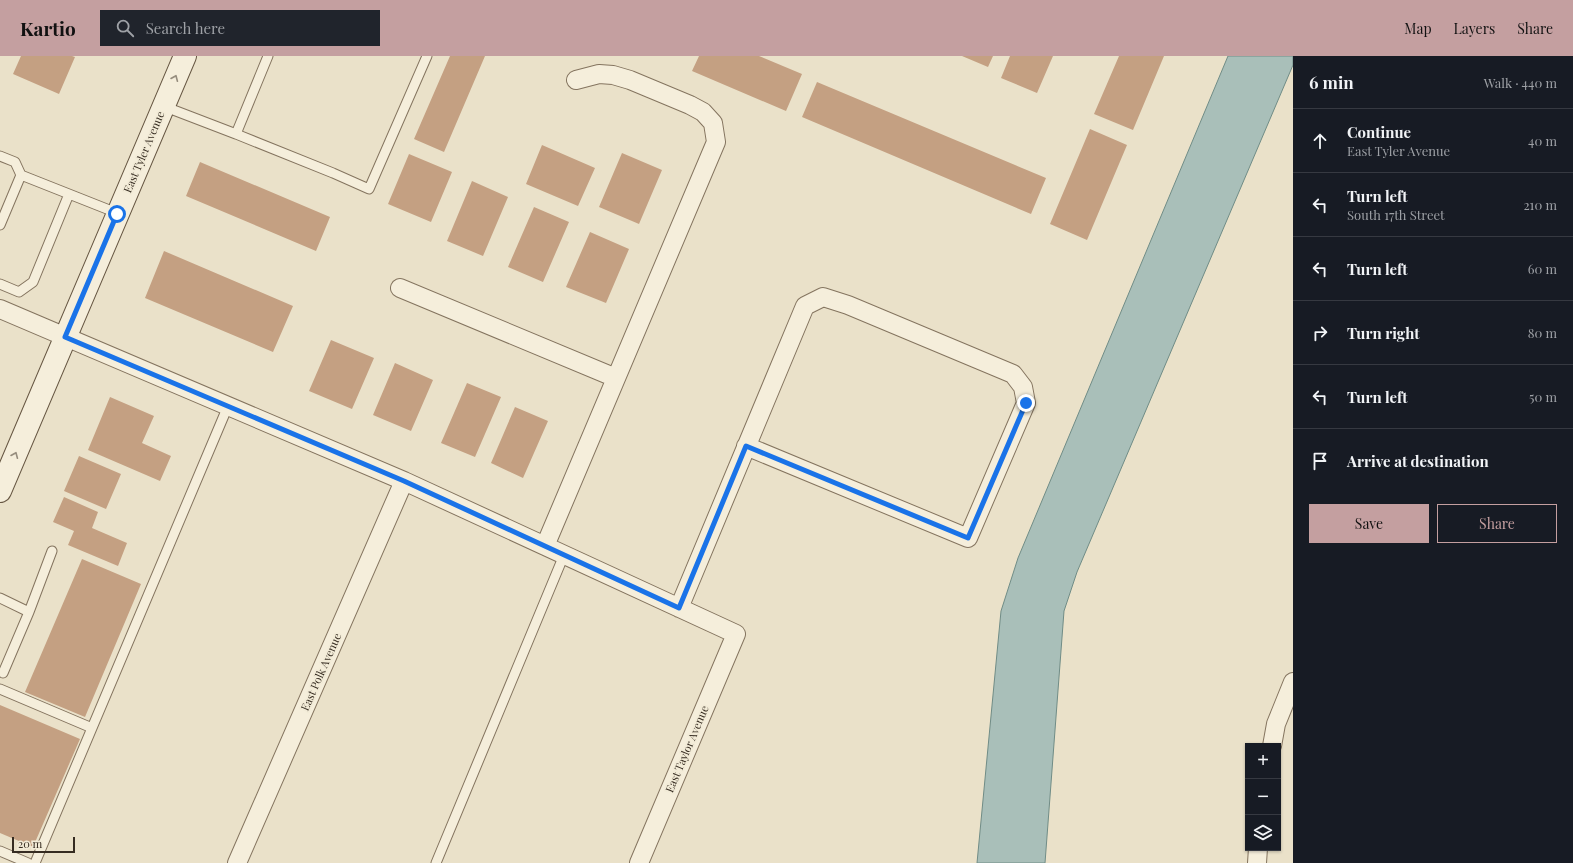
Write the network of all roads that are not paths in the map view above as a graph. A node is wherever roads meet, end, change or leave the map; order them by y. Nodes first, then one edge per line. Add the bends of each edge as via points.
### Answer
1 (185, 56) edge
2 (268, 56) edge
3 (427, 56) edge
4 (576, 80) dead end
5 (163, 106) junction
6 (236, 134) junction
7 (0, 156) edge
8 (21, 175) junction
9 (69, 194) junction
10 (117, 214) junction
11 (0, 225) edge
12 (0, 284) edge
13 (400, 288) dead end
14 (0, 309) edge
15 (65, 337) junction
16 (616, 378) junction
17 (228, 406) junction
18 (746, 446) junction
19 (404, 481) junction
20 (0, 491) edge
21 (545, 546) junction
22 (52, 550) dead end
23 (564, 555) junction
24 (0, 598) edge
25 (679, 608) junction
26 (29, 612) junction
27 (3, 672) dead end
28 (1293, 682) edge
29 (0, 689) edge
30 (92, 728) junction
31 (1273, 743) edge
32 (0, 851) edge
33 (1258, 851) edge
34 (28, 863) edge
35 (35, 863) edge
36 (237, 863) edge
37 (436, 863) edge
38 (639, 863) edge
39 (1257, 863) edge

5 -> 1 main road, East Tyler Avenue
2 - 6 lane
3 - 6 lane via 368,189
4 - 16 street via 599,74 613,75 690,105 703,112 713,123 716,142
5 - 6 lane
5 - 10 main road, East Tyler Avenue
7 - 8 lane via 16,162
8 - 9 lane
8 - 11 lane
9 - 10 lane
9 - 12 lane via 33,282 19,292
10 - 15 main road, East Tyler Avenue
13 - 16 street
14 - 15 street
15 - 17 street
20 -> 15 main road, East Tyler Avenue
16 - 21 street
17 - 19 street
17 - 30 lane
18 - 18 street via 805,306 823,297 848,304 1013,374 1024,386 1026,403 968,538
18 - 25 street
19 - 21 street
19 - 36 street, East Polk Avenue
21 - 23 street
22 - 26 lane
23 - 25 street
23 - 37 lane
24 - 26 lane
25 - 38 street, East Taylor Avenue via 736,634
26 - 27 lane
28 - 31 street via 1276,724
29 - 30 lane
30 - 35 lane
32 - 34 lane
33 - 39 street

